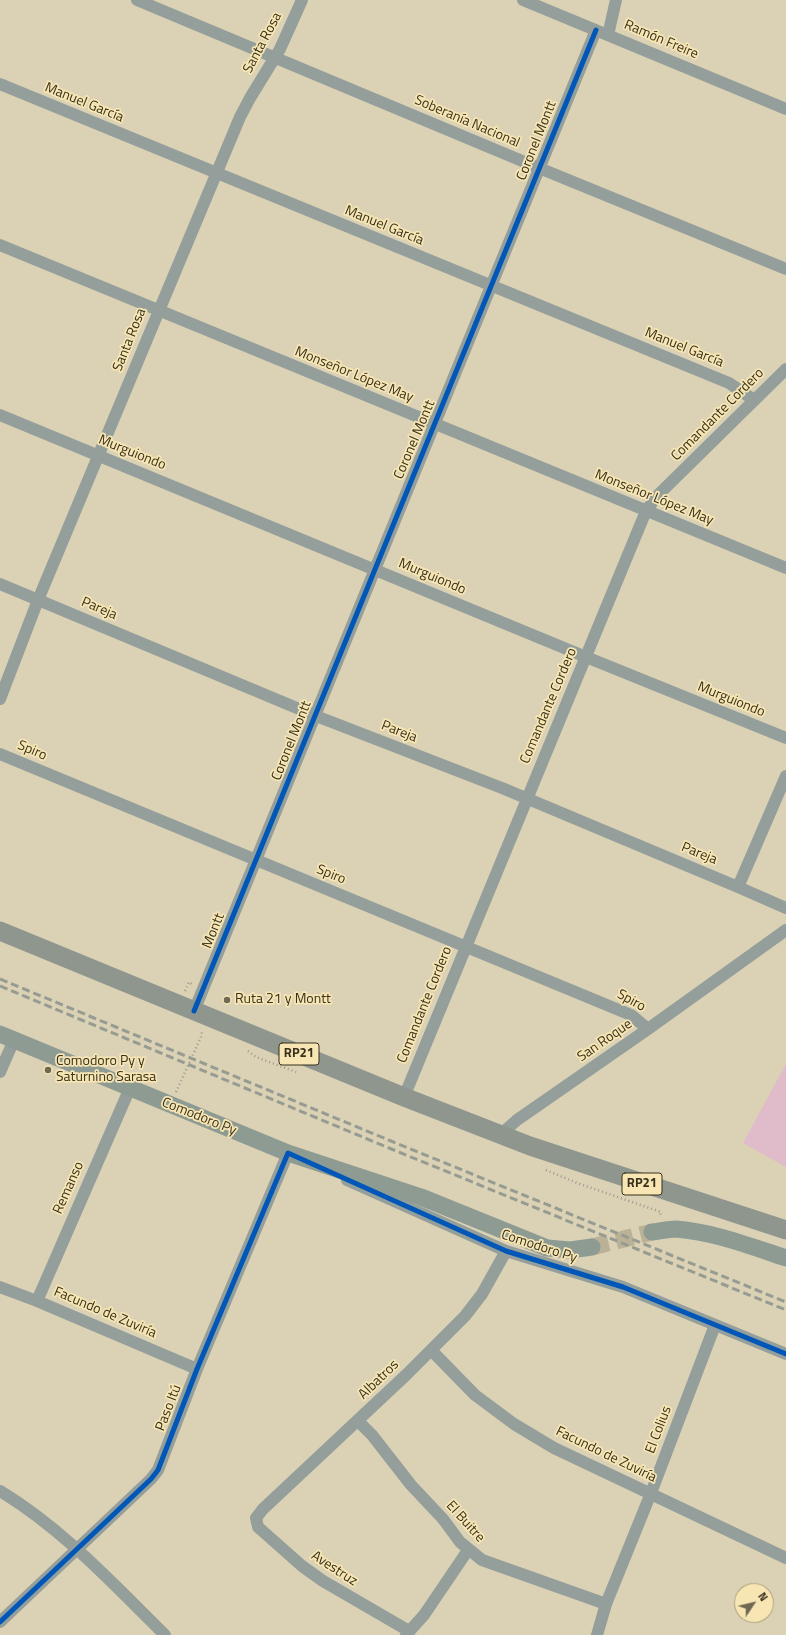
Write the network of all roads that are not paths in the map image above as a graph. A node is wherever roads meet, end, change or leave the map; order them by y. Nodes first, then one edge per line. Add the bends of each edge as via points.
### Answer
1 (137, 0) edge
2 (302, 0) edge
3 (524, 0) edge
4 (616, 0) edge
5 (596, 30) junction
6 (608, 35) junction
7 (275, 57) junction
8 (0, 84) edge
9 (786, 109) edge
10 (539, 168) junction
11 (216, 174) junction
12 (0, 245) edge
13 (786, 269) edge
14 (492, 286) junction
15 (158, 310) junction
16 (786, 369) edge
17 (754, 400) junction
18 (0, 415) edge
19 (435, 424) junction
20 (99, 455) junction
21 (646, 511) junction
22 (786, 568) edge
23 (374, 569) junction
24 (0, 584) edge
25 (38, 600) junction
26 (586, 657) junction
27 (0, 698) edge
28 (316, 716) junction
29 (786, 738) edge
30 (0, 754) edge
31 (786, 776) edge
32 (526, 799) junction
33 (256, 860) junction
34 (738, 887) junction
35 (786, 908) edge
36 (786, 930) edge
37 (0, 931) edge
38 (466, 946) junction
39 (193, 1011) junction
40 (648, 1029) junction
41 (7, 1037) edge
42 (0, 1072) edge
43 (130, 1088) junction
44 (404, 1097) junction
45 (500, 1135) junction
46 (288, 1153) junction
47 (656, 1225) tunnel mouth
48 (786, 1230) edge
49 (592, 1247) tunnel mouth
50 (506, 1251) junction
51 (786, 1258) edge
52 (0, 1287) edge
53 (37, 1301) junction
54 (715, 1325) junction
55 (432, 1350) junction
56 (786, 1354) edge
57 (197, 1369) junction
58 (358, 1421) junction
59 (0, 1491) edge
60 (651, 1493) junction
61 (256, 1518) joint
62 (78, 1548) junction
63 (468, 1550) junction
64 (786, 1558) edge
65 (606, 1604) junction
66 (0, 1622) edge
67 (407, 1633) edge
68 (165, 1635) edge
69 (597, 1635) edge

1 - 7 street, Soberanía Nacional
2 - 7 street, Santa Rosa
3 - 5 street, Ramón Freire
4 - 6 street
5 - 6 street, Ramón Freire
5 - 10 street, Coronel Montt
6 - 9 street, Ramón Freire
7 - 10 street, Soberanía Nacional
7 - 11 street, Santa Rosa via 240,117
8 - 11 street, Manuel García
10 - 13 street, Soberanía Nacional
10 - 14 street, Coronel Montt
11 - 14 street, Manuel García
11 - 15 street, Santa Rosa
12 - 15 street, Monseñor López May
14 - 17 street, Manuel García via 729,383
14 - 19 street, Coronel Montt
15 - 19 street, Monseñor López May
15 - 20 street, Santa Rosa
16 - 17 street, Comandante Cordero
17 - 21 street, Comandante Cordero via 657,496
18 - 20 street, Murguiondo
19 - 21 street, Monseñor López May
19 - 23 street, Coronel Montt
20 - 23 street, Murguiondo
20 - 25 street, Santa Rosa
21 - 22 street, Monseñor López May
21 - 26 street, Comandante Cordero
23 - 26 street, Murguiondo
23 - 28 street, Coronel Montt
24 - 25 street, Pareja
25 - 27 street, Santa Rosa
25 - 28 street, Pareja
26 - 29 street, Murguiondo
26 - 32 street, Comandante Cordero
28 - 32 street, Pareja
28 - 33 street, Coronel Montt
30 - 33 street, Spiro
31 - 34 street
32 - 34 street, Pareja
32 - 38 street, Comandante Cordero
33 - 38 street, Spiro
33 - 39 street, Montt
34 - 35 street, Pareja
36 - 40 street, San Roque
37 - 39 main road, RP21
38 - 40 street, Spiro via 631,1015
38 - 44 street, Comandante Cordero
39 - 44 main road, RP21
40 - 45 street, San Roque via 517,1120
41 - 42 street
41 - 43 main road, Comodoro Py
43 - 46 main road, Comodoro Py
43 - 53 street, Remanso
44 - 45 main road, RP21
45 - 48 main road, RP21 via 610,1174
46 - 49 main road, Comodoro Py via 420,1197 547,1248 570,1250
46 - 50 street, Comodoro Py
46 - 57 street, Paso Itú
47 - 51 main road via 725,1238
50 - 54 street, Comodoro Py via 623,1287
50 - 55 street, Albatros via 482,1294
52 - 53 street, Facundo de Zuviría
53 - 57 street, Facundo de Zuviría
54 - 56 street, Comodoro Py
54 - 60 street, El Colius
55 - 58 street, Albatros
55 - 60 street, Facundo de Zuviría via 476,1394 514,1424 554,1448
57 - 62 street, Paso Itú via 158,1470
58 - 61 street, Albatros
58 - 63 street, El Buitre
59 - 62 street via 20,1503
60 - 64 street, Facundo de Zuviría
60 - 65 street, El Colius
61 - 67 street, Avestruz via 258,1527 302,1566
62 - 66 street, Paso Itú
62 - 68 street
63 - 65 street, El Buitre via 482,1560
63 - 67 street via 424,1615
65 - 69 street, El Colius

